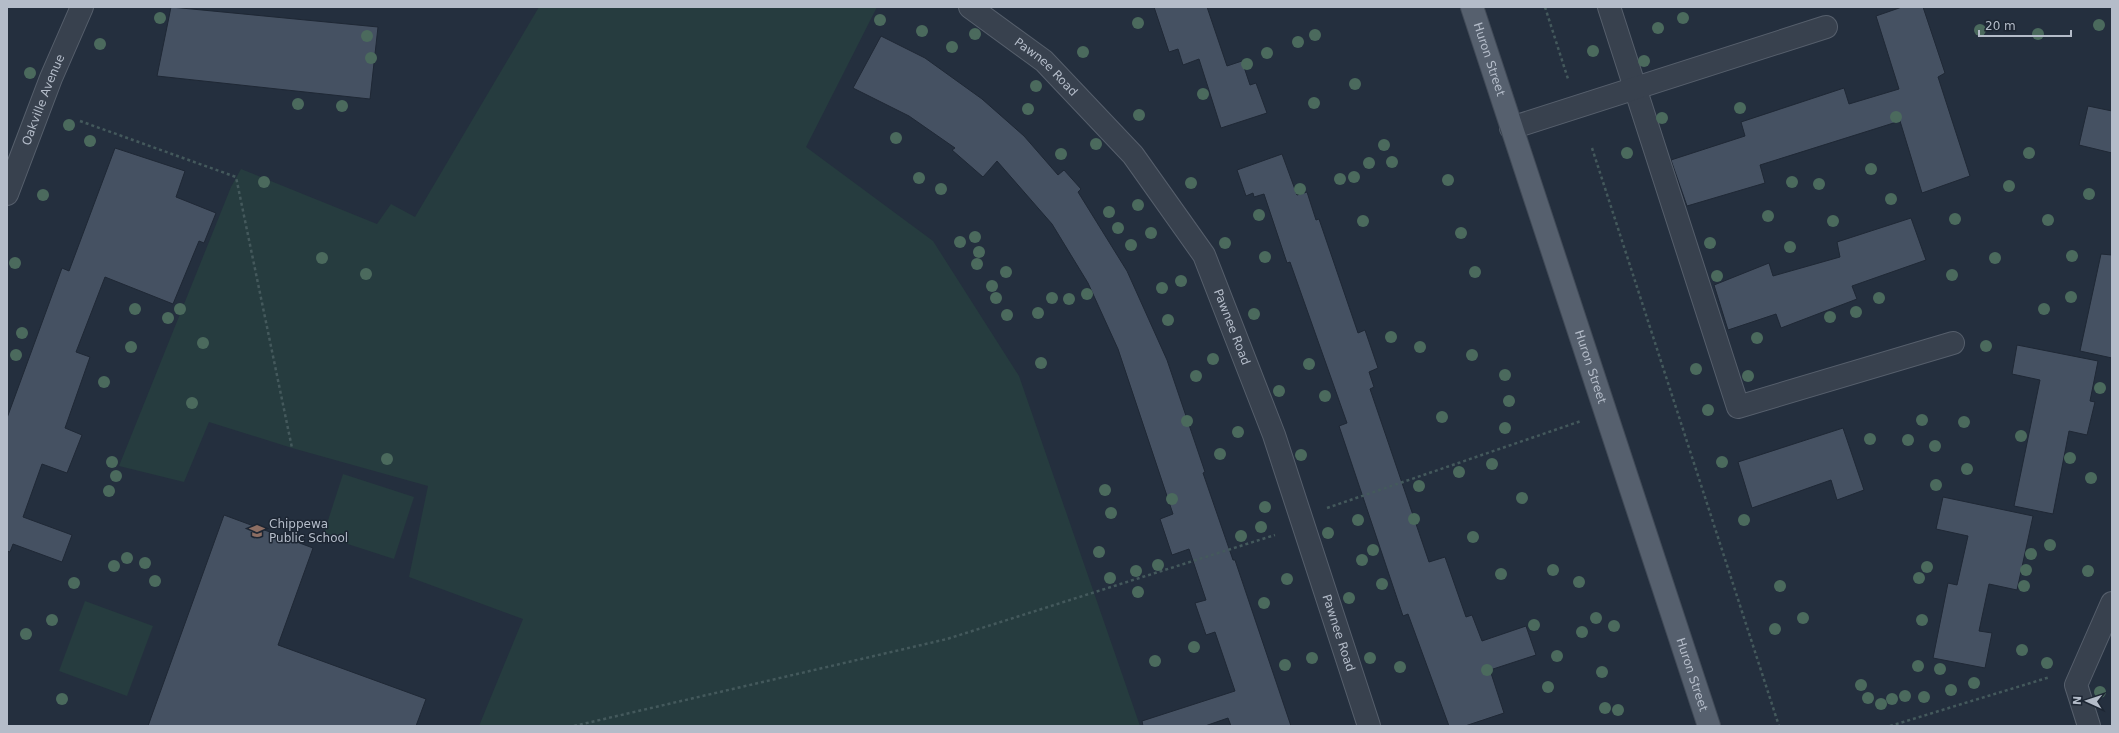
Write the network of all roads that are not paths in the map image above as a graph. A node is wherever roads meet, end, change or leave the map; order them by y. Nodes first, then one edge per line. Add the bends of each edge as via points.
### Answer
1 (82, 7) edge
2 (970, 7) edge
3 (1472, 7) edge
4 (1609, 7) edge
5 (1826, 27) dead end
6 (1635, 88) junction
7 (1511, 128) junction
8 (7, 194) edge
9 (1953, 342) dead end
10 (2112, 603) edge
11 (1369, 726) edge
12 (1709, 726) edge
13 (2089, 726) edge

1 - 8 street, Oakville Avenue via 51,78
2 - 11 street, Pawnee Road via 1044,61 1133,155 1204,255 1274,435
3 - 7 main road, Huron Street
4 - 6 street
5 - 6 street
6 - 7 street
6 - 9 street via 1738,407
7 - 12 main road, Huron Street
10 - 13 street via 2076,685

